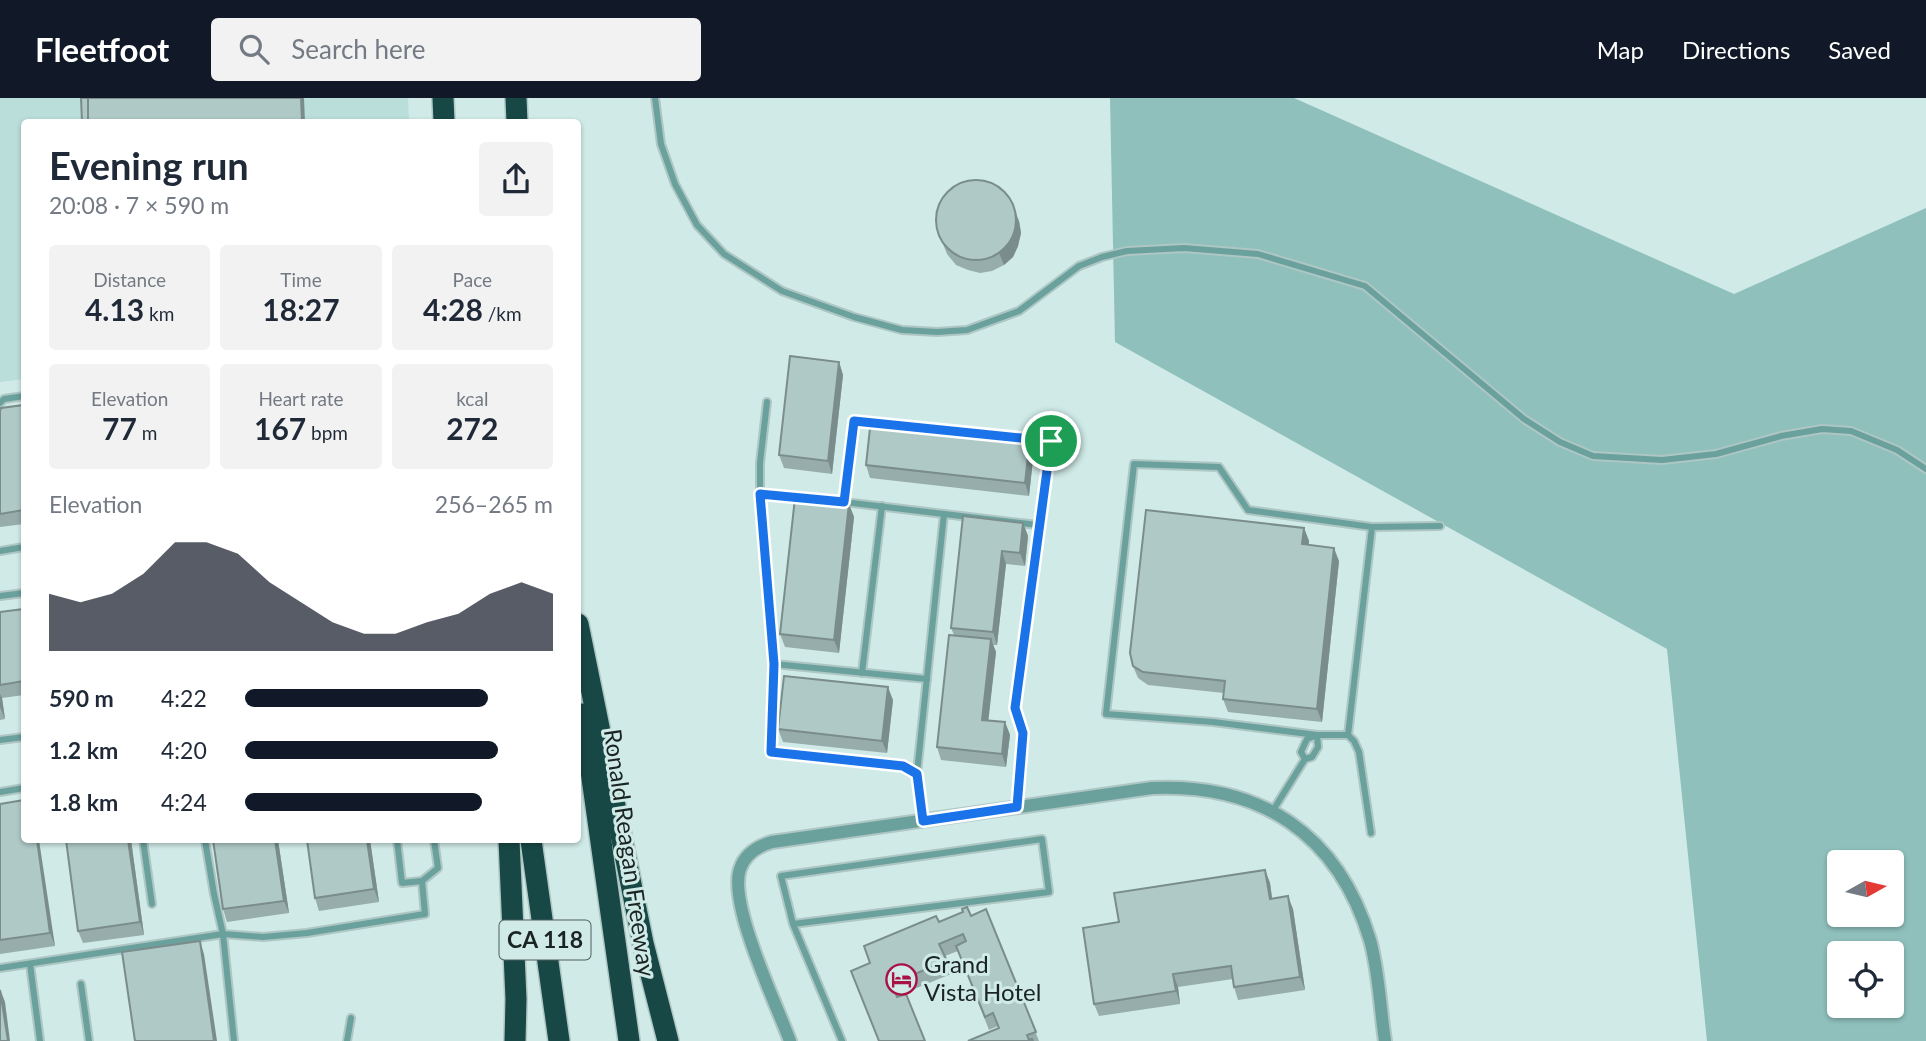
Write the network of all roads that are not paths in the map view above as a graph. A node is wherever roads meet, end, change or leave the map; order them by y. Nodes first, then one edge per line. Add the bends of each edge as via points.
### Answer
1 (443, 98) edge
2 (516, 98) edge
3 (655, 98) edge
4 (444, 119) edge
5 (517, 119) edge
6 (21, 396) edge
7 (767, 402) dead end
8 (0, 403) edge
9 (880, 424) edge
10 (1011, 437) edge
11 (1926, 469) edge
12 (760, 494) junction
13 (844, 502) junction
14 (882, 506) junction
15 (944, 514) junction
16 (1038, 524) junction
17 (1440, 526) dead end
18 (1372, 527) junction
19 (21, 548) edge
20 (0, 551) edge
21 (21, 593) edge
22 (0, 596) edge
23 (581, 639) edge
24 (774, 664) junction
25 (862, 673) junction
26 (927, 679) junction
27 (581, 693) edge
28 (1317, 735) junction
29 (1348, 735) junction
30 (21, 737) edge
31 (0, 740) edge
32 (1305, 758) junction
33 (917, 774) junction
34 (21, 788) edge
35 (0, 792) edge
36 (1017, 807) junction
37 (1272, 812) junction
38 (923, 821) junction
39 (1371, 833) dead end
40 (143, 843) edge
41 (206, 843) edge
42 (397, 843) edge
43 (434, 843) edge
44 (509, 843) edge
45 (531, 843) edge
46 (422, 881) junction
47 (152, 904) dead end
48 (793, 924) junction
49 (223, 934) junction
50 (30, 964) junction
51 (0, 968) edge
52 (80, 984) dead end
53 (352, 1018) dead end
54 (40, 1041) edge
55 (89, 1041) edge
56 (234, 1041) edge
57 (347, 1041) edge
58 (515, 1041) edge
59 (559, 1041) edge
60 (629, 1041) edge
61 (668, 1041) edge
62 (790, 1041) edge
63 (842, 1041) edge
64 (1385, 1041) edge

1 - 4 highway
2 - 5 highway
3 - 11 lane via 660,144 697,225 724,254 782,291 854,317 902,330 967,330 1019,310 1079,266 1102,257 1184,248 1258,254 1365,286 1524,419 1593,456 1675,459 1822,429 1851,431 1897,450
6 - 8 lane via 4,398
7 - 12 lane
9 - 13 lane via 854,421
10 - 16 lane via 1051,441
12 - 13 lane
12 - 24 lane
13 - 14 lane
14 - 15 lane
14 - 25 lane
15 - 16 lane
15 - 26 lane
16 - 36 lane via 1015,708 1023,733
17 - 18 lane
18 - 28 lane via 1248,510 1219,467 1134,464 1106,714
18 - 29 lane
19 - 20 lane
21 - 22 lane
23 - 61 highway via 643,943
24 - 25 lane
24 - 33 lane via 771,752 903,766
25 - 26 lane
26 - 33 lane
27 - 60 highway, Ronald Reagan Freeway / CA 118
28 - 29 lane
28 - 32 lane via 1318,747 1312,757
28 - 32 lane via 1307,739 1301,752
29 - 39 lane via 1359,752
30 - 31 lane
32 - 37 lane
33 - 38 lane
34 - 35 lane
36 - 37 street via 1180,787 1234,795
36 - 38 street
37 - 64 street via 1312,842 1340,873 1358,905 1371,943
38 - 62 street via 772,842 743,861 737,890 744,925
40 - 47 lane
41 - 49 lane
42 - 46 lane via 402,883
43 - 46 lane via 438,868
44 - 58 highway
45 - 59 highway, CA 118
46 - 49 lane via 425,914 307,933
48 - 48 lane via 1049,892 1042,839 782,876
48 - 63 lane
49 - 50 lane
49 - 56 lane
50 - 51 lane
50 - 54 lane
52 - 55 lane
53 - 57 lane

